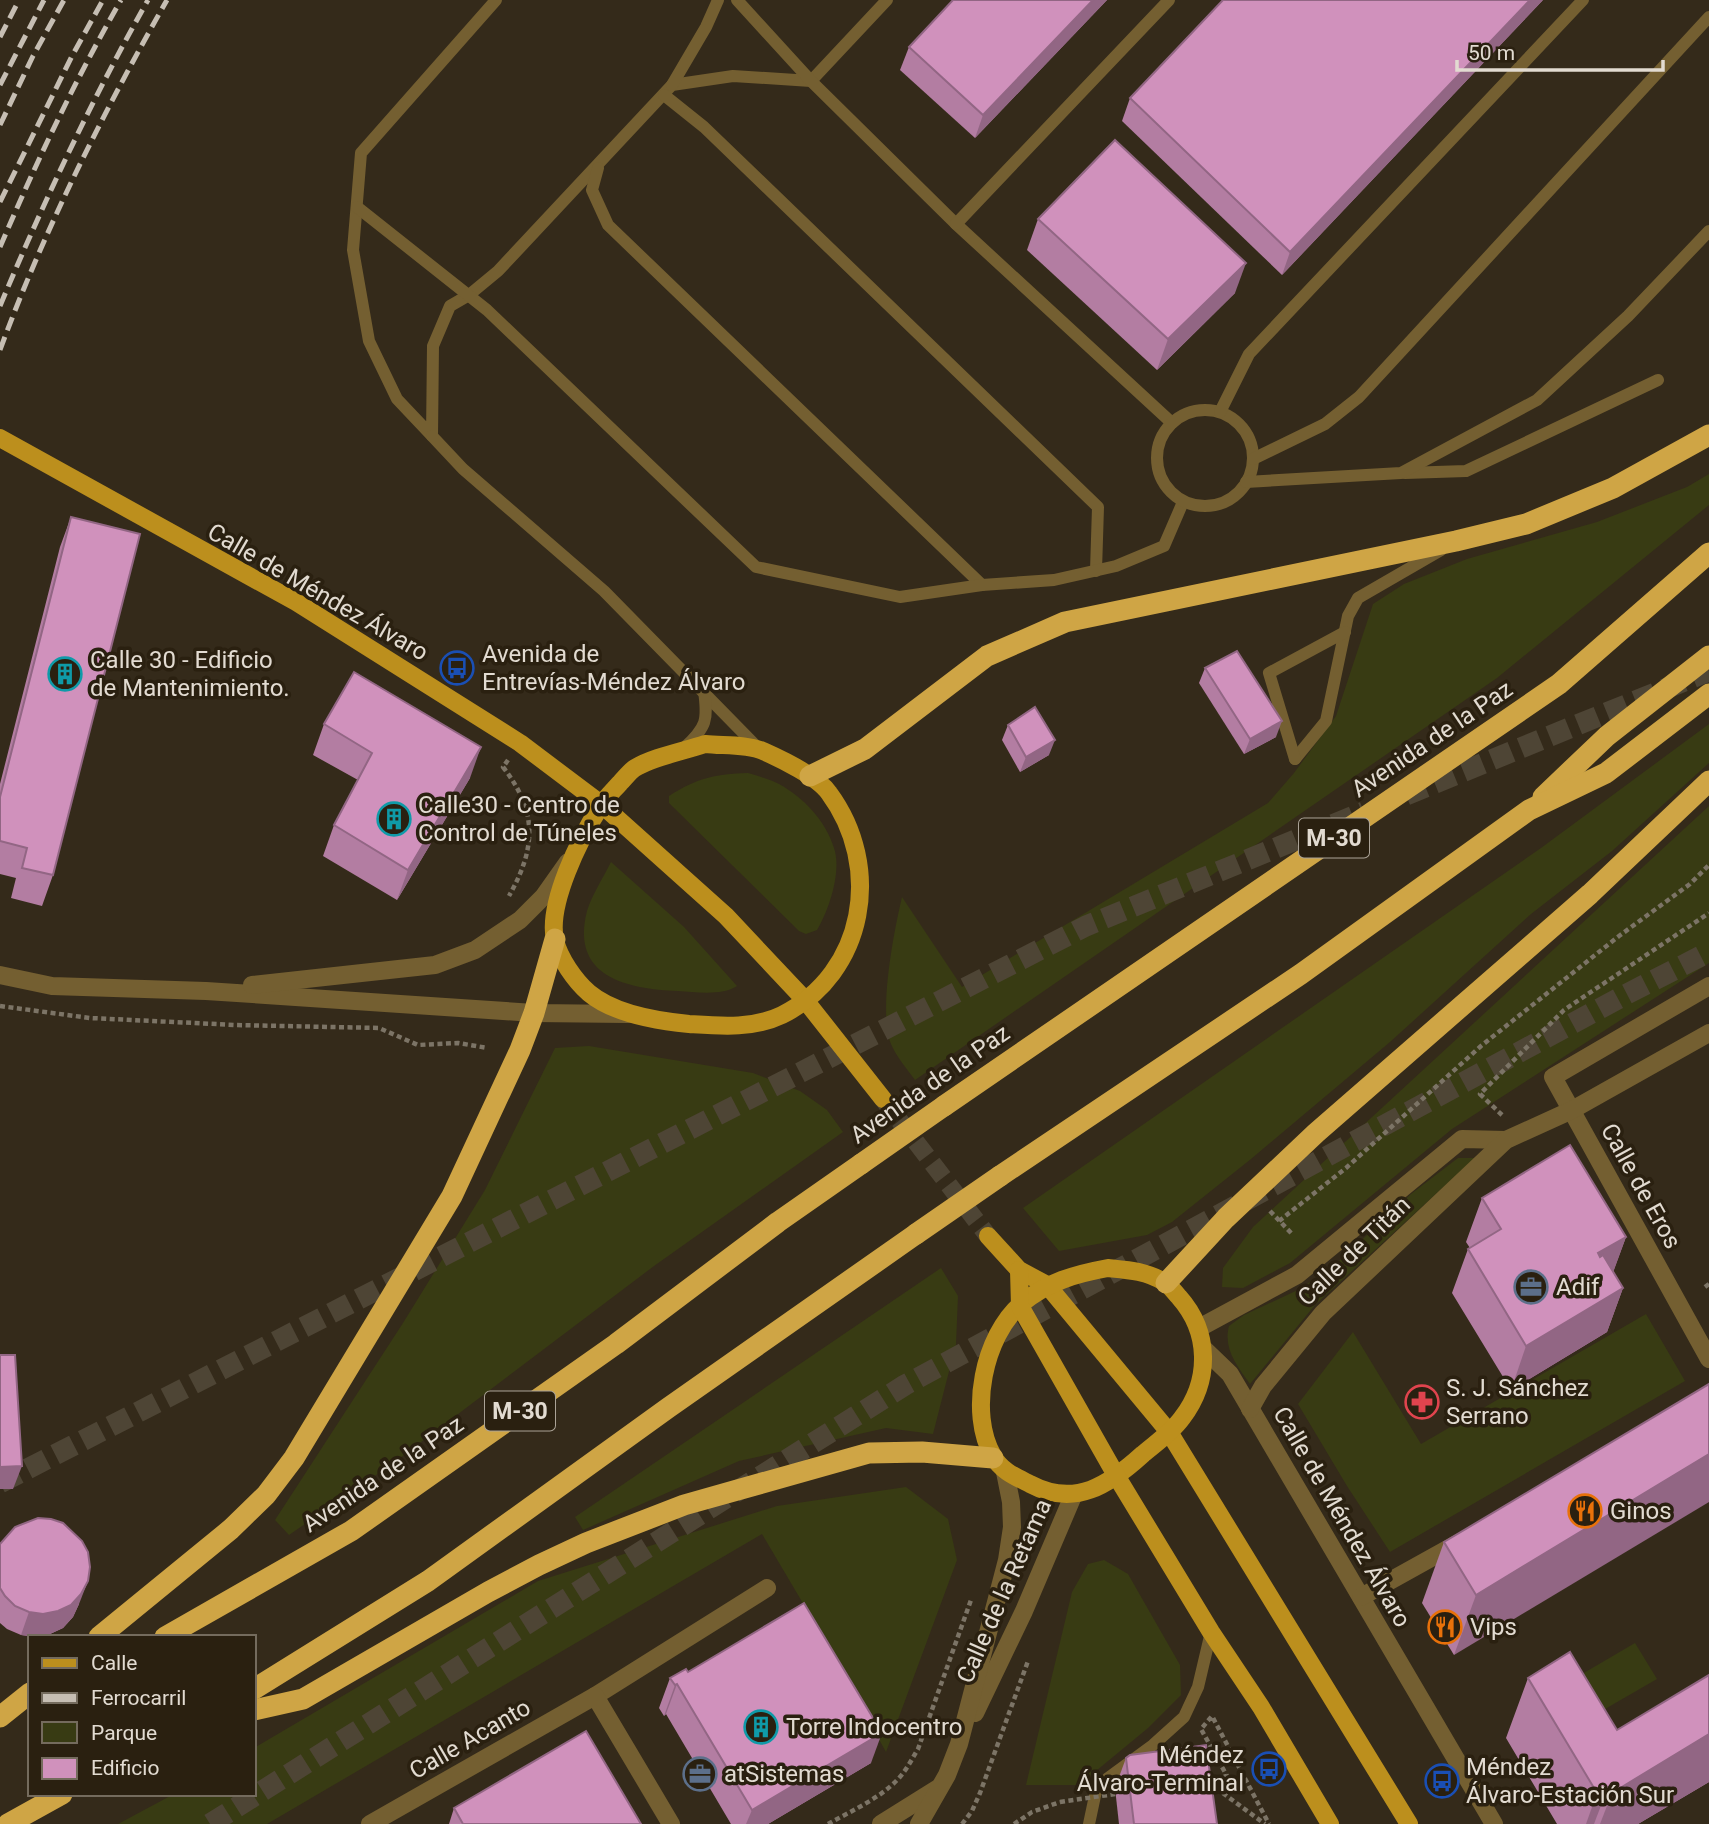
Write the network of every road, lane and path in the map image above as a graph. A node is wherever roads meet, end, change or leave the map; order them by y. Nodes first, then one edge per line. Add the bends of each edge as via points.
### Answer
1 (496, 0) edge
2 (718, 0) edge
3 (737, 0) edge
4 (887, 0) edge
5 (1169, 0) edge
6 (1583, 0) edge
7 (1709, 17) edge
8 (811, 81) junction
9 (668, 90) junction
10 (600, 163) junction
11 (357, 208) junction
12 (956, 224) junction
13 (1709, 231) edge
14 (469, 295) junction
15 (1658, 380) dead end
16 (1220, 412) junction
17 (1172, 423) junction
18 (1709, 435) edge
19 (432, 436) junction
20 (0, 438) edge
21 (1253, 459) junction
22 (1401, 473) junction
23 (1246, 482) junction
24 (1183, 502) junction
25 (1456, 541) junction
26 (1709, 553) edge
27 (1096, 571) junction
28 (982, 585) junction
29 (1345, 632) junction
30 (1709, 656) edge
31 (704, 690) junction
32 (1709, 694) edge
33 (520, 743) junction
34 (760, 750) junction
35 (679, 752) junction
36 (810, 776) junction
37 (1709, 781) edge
38 (601, 804) junction
39 (1529, 810) junction
40 (575, 850) junction
41 (1709, 865) edge
42 (502, 904) dead end
43 (1709, 913) edge
44 (555, 939) junction
45 (0, 975) edge
46 (1709, 986) edge
47 (206, 990) junction
48 (806, 1000) junction
49 (0, 1006) edge
50 (534, 1013) junction
51 (629, 1014) junction
52 (1709, 1033) edge
53 (488, 1048) dead end
54 (883, 1099) tunnel mouth
55 (1572, 1111) junction
56 (1502, 1115) dead end
57 (1506, 1140) junction
58 (1270, 1211) dead end
59 (1279, 1221) junction
60 (1293, 1235) dead end
61 (988, 1236) tunnel mouth
62 (1019, 1270) junction
63 (1166, 1283) junction
64 (1048, 1285) junction
65 (1020, 1306) junction
66 (1199, 1328) junction
67 (1204, 1349) junction
68 (1709, 1359) edge
69 (1250, 1409) junction
70 (1169, 1432) junction
71 (999, 1465) junction
72 (1117, 1477) junction
73 (1073, 1496) junction
74 (1478, 1532) edge
75 (768, 1588) dead end
76 (1361, 1597) junction
77 (997, 1599) junction
78 (1212, 1632) junction
79 (101, 1635) edge
80 (169, 1635) edge
81 (1029, 1658) dead end
82 (256, 1688) edge
83 (28, 1695) edge
84 (595, 1696) junction
85 (28, 1710) edge
86 (256, 1710) edge
87 (0, 1717) edge
88 (0, 1725) edge
89 (959, 1744) junction
90 (1206, 1780) junction
91 (1196, 1782) edge
92 (940, 1787) junction
93 (1115, 1794) dead end
94 (58, 1796) edge
95 (8, 1824) edge
96 (370, 1824) edge
97 (671, 1824) edge
98 (828, 1824) edge
99 (881, 1824) edge
100 (919, 1824) edge
101 (962, 1824) edge
102 (1014, 1824) edge
103 (1089, 1824) edge
104 (1267, 1824) edge
105 (1331, 1824) edge
106 (1409, 1824) edge
107 (1494, 1824) edge

1 - 11 lane via 361,153
2 - 9 lane
3 - 8 lane
4 - 8 lane
5 - 12 lane
6 - 16 lane via 1250,354
7 - 21 lane via 1359,397 1325,424
8 - 9 lane via 733,76
8 - 12 lane
9 - 10 lane
9 - 27 lane via 1098,507
10 - 14 lane via 498,271
10 - 28 lane via 592,190 608,225
11 - 14 lane
11 - 19 lane via 353,250 369,341 397,399
12 - 17 lane
13 - 22 lane via 1628,316 1537,400
14 - 19 lane via 450,306 433,346
14 - 28 lane via 756,567 900,597
15 - 22 lane via 1466,471
16 - 17 lane via 1203,410
16 - 21 lane via 1242,428
17 - 24 lane via 1158,444 1156,461 1160,478
18 - 25 highway via 1613,488 1526,524
19 - 31 lane via 463,469 604,591
20 - 33 main road, Calle de Méndez Álvaro via 296,602
21 - 23 lane
22 - 23 lane
23 - 24 lane via 1231,499 1216,506
24 - 27 lane via 1164,546
25 - 29 lane via 1358,598
25 - 36 highway via 1065,622 987,656 865,749
26 - 80 highway, Avenida de la Paz / M-30, bridge via 1559,684 778,1222 616,1344 351,1531
27 - 28 lane via 1054,580
29 - 29 lane via 1326,721 1295,759 1269,673
30 - 39 highway via 1607,736
31 - 34 lane
31 - 35 lane via 707,717 697,736
32 - 39 highway via 1606,773
33 - 38 main road, Calle de Méndez Álvaro
33 - 42 path via 503,767 518,786 531,829 520,875
34 - 35 main road via 705,744
34 - 36 main road
35 - 38 main road via 634,768
36 - 48 main road via 828,791 856,847 862,890 855,932 835,970
37 - 63 highway via 1590,894 1316,1133 1226,1218
38 - 40 main road
38 - 48 main road, Calle de Méndez Álvaro via 726,916
39 - 82 highway, bridge via 1301,974 916,1234 428,1581
40 - 44 main road via 556,903
40 - 47 street via 544,896 520,920 475,950 435,965
41 - 59 path via 1481,1046 1346,1168
43 - 56 path via 1564,1010 1480,1094
44 - 50 highway
44 - 51 main road via 566,964 589,993
45 - 47 street via 52,986
46 - 55 street via 1553,1077
47 - 50 street
48 - 51 main road via 780,1016 736,1027
48 - 54 main road, Calle de Méndez Álvaro
49 - 53 path via 90,1018 379,1028 418,1045 458,1043
50 - 51 street
50 - 79 highway via 452,1196 294,1458 266,1495 231,1529
52 - 55 street, Calle de Titán
55 - 57 street, Calle de Titán
55 - 68 street, Calle de Eros
57 - 66 street, Calle de Titán via 1462,1139 1297,1275
57 - 69 street, Calle de Titán via 1323,1313 1263,1386
58 - 59 path
59 - 60 path
61 - 62 main road
62 - 64 main road
62 - 65 main road
63 - 64 main road via 1140,1271 1108,1268
63 - 66 main road via 1191,1311
64 - 65 main road
64 - 70 main road
65 - 71 main road via 989,1353 982,1388 985,1440
65 - 72 main road
66 - 67 main road
67 - 69 street, Calle de Méndez Álvaro via 1230,1374
67 - 70 main road via 1192,1401
69 - 76 street, Calle de Méndez Álvaro
70 - 72 main road
70 - 106 main road
71 - 73 main road via 1045,1492
71 - 77 street, Calle de la Retama via 1011,1502 1012,1527
71 - 86 highway via 922,1452 870,1453 684,1504 529,1570 303,1699
72 - 73 main road
72 - 78 main road
73 - 89 street, Calle de la Retama via 1024,1611
74 - 76 street
75 - 84 street, Calle Acanto
76 - 107 street, Calle de Méndez Álvaro
77 - 89 street, Calle de la Retama
77 - 98 path via 971,1600 918,1749 906,1770
78 - 103 lane via 1198,1686 1184,1717 1096,1791
78 - 105 main road
81 - 101 path via 984,1783
83 - 87 highway
84 - 96 street, Calle Acanto
84 - 97 street
85 - 88 highway
89 - 92 street, Calle de la Retama
90 - 91 path
90 - 104 path
90 - 104 path via 1227,1776 1201,1729 1212,1716
92 - 99 street
92 - 100 street, Calle de la Retama
93 - 102 path, bridge via 1060,1802
94 - 95 highway

